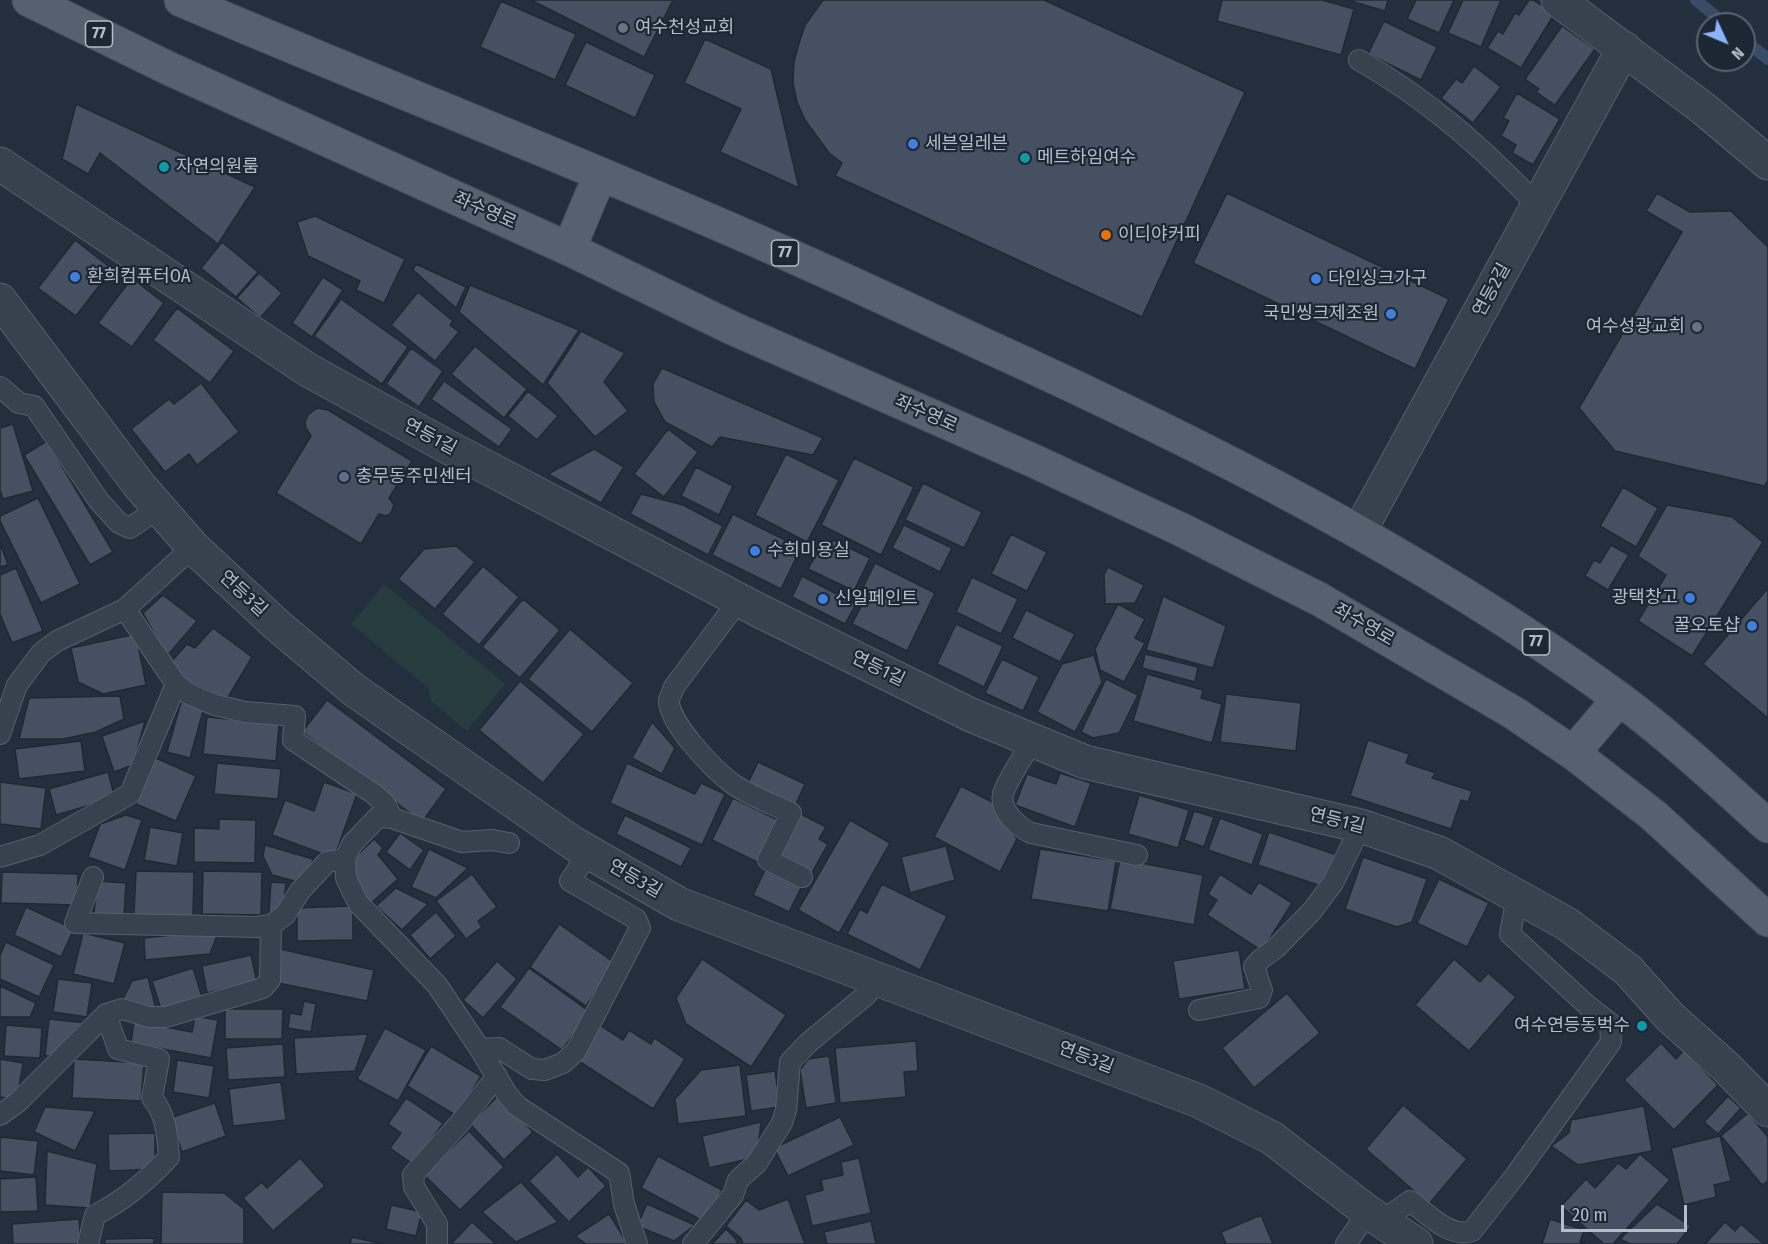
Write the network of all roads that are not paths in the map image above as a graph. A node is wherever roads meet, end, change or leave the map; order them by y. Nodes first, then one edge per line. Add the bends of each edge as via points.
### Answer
1 (28, 0) edge
2 (181, 0) edge
3 (1557, 0) edge
4 (1624, 48) junction
5 (1359, 60) dead end
6 (0, 164) edge
7 (1768, 164) edge
8 (600, 175) junction
9 (1538, 206) junction
10 (569, 249) junction
11 (0, 300) edge
12 (0, 387) edge
13 (159, 508) junction
14 (1359, 532) junction
15 (193, 547) junction
16 (739, 600) junction
17 (125, 609) junction
18 (176, 684) junction
19 (1619, 699) junction
20 (0, 734) edge
21 (1033, 740) junction
22 (1573, 753) junction
23 (392, 818) junction
24 (1361, 826) junction
25 (1768, 826) edge
26 (509, 843) dead end
27 (589, 852) junction
28 (1137, 855) dead end
29 (0, 857) edge
30 (345, 859) junction
31 (93, 877) dead end
32 (802, 877) dead end
33 (1517, 896) junction
34 (1768, 920) edge
35 (271, 925) junction
36 (880, 980) junction
37 (1199, 1010) dead end
38 (106, 1014) junction
39 (480, 1049) junction
40 (497, 1076) junction
41 (1768, 1110) edge
42 (0, 1116) edge
43 (1375, 1217) junction
44 (88, 1244) edge
45 (437, 1244) edge
46 (637, 1244) edge
47 (693, 1244) edge
48 (1346, 1244) edge
49 (1416, 1244) edge

1 - 10 main road, 좌수영로 / 77 via 181,74
2 - 8 main road, 77
3 - 4 street
4 - 7 street via 1704,108
4 - 9 street, 연등2길
5 - 9 lane via 1432,107 1499,165
6 - 16 street, 연등1길 via 308,370
8 - 10 main road
8 - 14 main road, 77 via 770,246 1083,390 1224,458
9 - 14 street, 연등2길
10 - 22 main road, 좌수영로 / 77 via 732,328 1201,539 1319,599 1514,713
11 - 13 street, 연등3길
12 - 13 lane via 19,404 34,406 99,501 119,523 130,528
13 - 15 street, 연등3길
14 - 19 main road, 77 via 1472,600
15 - 17 lane
15 - 27 street, 연등3길 via 354,690
16 - 21 street, 연등1길 via 971,715
16 - 32 lane via 674,687 669,700 684,733 734,785 791,813 768,860
17 - 18 lane
17 - 20 lane via 57,641 41,653 17,685
18 - 23 lane via 215,705 295,716 293,740 374,795 385,804
18 - 29 lane via 130,794 40,845
19 - 22 main road
19 - 25 main road, 77
21 - 24 street, 연등1길 via 1084,762
21 - 28 lane via 1003,794 1004,805 1019,827 1031,833
22 - 34 main road, 좌수영로 / 77 via 1653,815
23 - 26 lane via 462,842
23 - 30 lane via 378,817 352,844
24 - 33 street, 연등1길 via 1439,853
24 - 37 lane via 1333,883 1312,911 1254,967 1262,990 1259,998
27 - 36 street, 연등3길 via 679,904
27 - 39 lane via 570,881 636,919 640,928 576,1051 563,1063 546,1070 532,1069 499,1048
30 - 35 lane via 327,861 285,915
30 - 39 lane via 346,879 358,903 437,985
31 - 35 lane via 75,923
33 - 41 street, 연등1길 via 1567,924 1628,970 1670,1017
33 - 43 lane via 1510,934 1610,1023 1611,1042 1472,1231 1454,1232 1410,1201
35 - 38 lane via 270,980 263,987 166,1017 149,1017 122,1009
36 - 43 street, 연등3길 via 1199,1101 1272,1138
36 - 47 lane via 790,1062 782,1123 757,1163 738,1180 734,1195
38 - 42 lane
38 - 44 lane via 118,1050 159,1059 152,1098 165,1123 169,1157 130,1192 95,1215
39 - 40 lane
40 - 45 lane via 413,1175 414,1187 437,1224
40 - 46 lane via 518,1106 619,1173
43 - 48 lane
43 - 49 street, 연등3길

